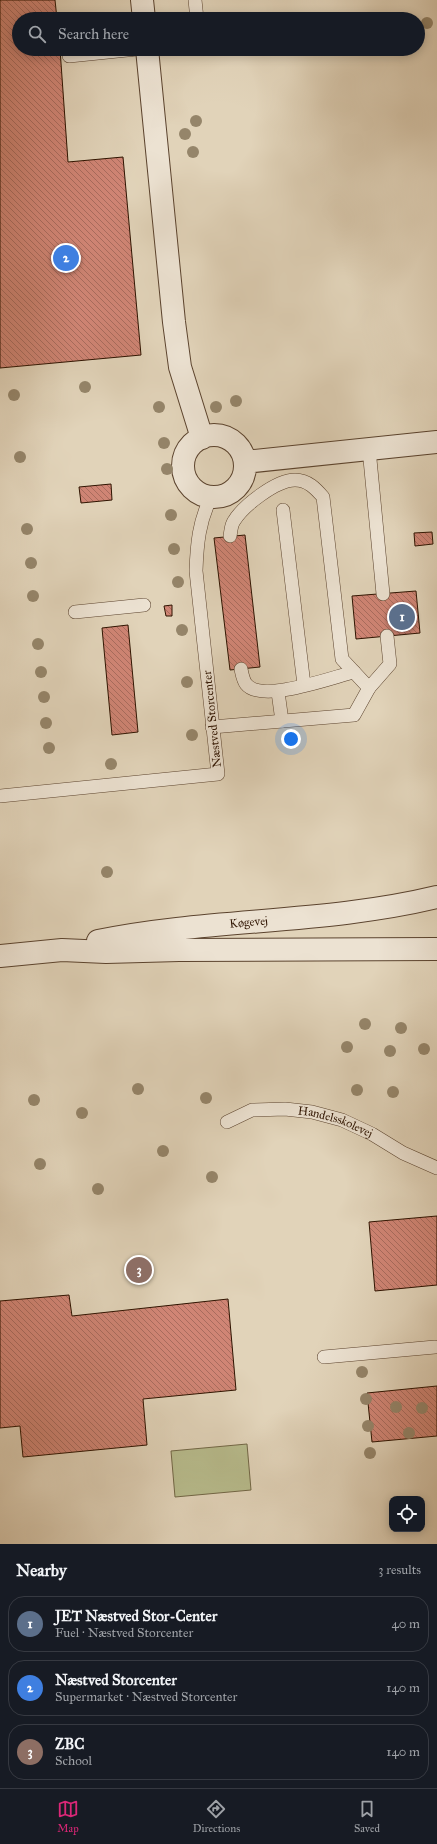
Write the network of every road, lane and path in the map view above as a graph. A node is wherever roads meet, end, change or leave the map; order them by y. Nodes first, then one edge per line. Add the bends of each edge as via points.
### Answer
1 (142, 0) edge
2 (195, 0) edge
3 (143, 12) edge
4 (196, 12) edge
5 (148, 56) edge
6 (202, 438) junction
7 (437, 442) edge
8 (369, 449) junction
9 (245, 462) junction
10 (211, 497) junction
11 (283, 510) dead end
12 (230, 536) dead end
13 (383, 594) dead end
14 (144, 605) dead end
15 (75, 612) dead end
16 (387, 636) dead end
17 (241, 669) dead end
18 (354, 672) junction
19 (304, 685) junction
20 (369, 688) junction
21 (278, 692) junction
22 (282, 721) junction
23 (212, 727) junction
24 (0, 796) edge
25 (437, 897) edge
26 (437, 949) edge
27 (62, 950) junction
28 (0, 956) edge
29 (227, 1122) dead end
30 (437, 1168) edge
31 (435, 1347) dead end
32 (324, 1357) dead end

1 - 3 street
2 - 4 lane
5 - 6 street via 180,367
6 - 9 street via 211,435 230,439 243,453
6 - 10 street via 187,451 184,471 193,488
7 - 8 street
8 - 9 street
8 - 13 lane
9 - 10 street via 245,472 236,488 229,494
10 - 23 lane, Næstved Storcenter via 202,518 197,544 196,571
11 - 19 lane
12 - 18 lane via 233,523 242,510 262,494 294,480 308,483 316,489 323,498 342,659
14 - 15 lane
16 - 20 lane via 390,664
17 - 21 lane via 250,688 256,691
18 - 19 lane
18 - 20 lane
19 - 21 lane
20 - 22 lane via 354,715
21 - 22 lane
22 - 23 lane
23 - 24 lane, Næstved Storcenter via 218,774
25 - 27 street, Køgevej via 351,912 158,930
26 - 27 street, Køgevej via 106,952
27 - 28 street, Køgevej
29 - 30 lane, Handelsskolevej via 252,1110 285,1109 312,1112 342,1120
31 - 32 lane

